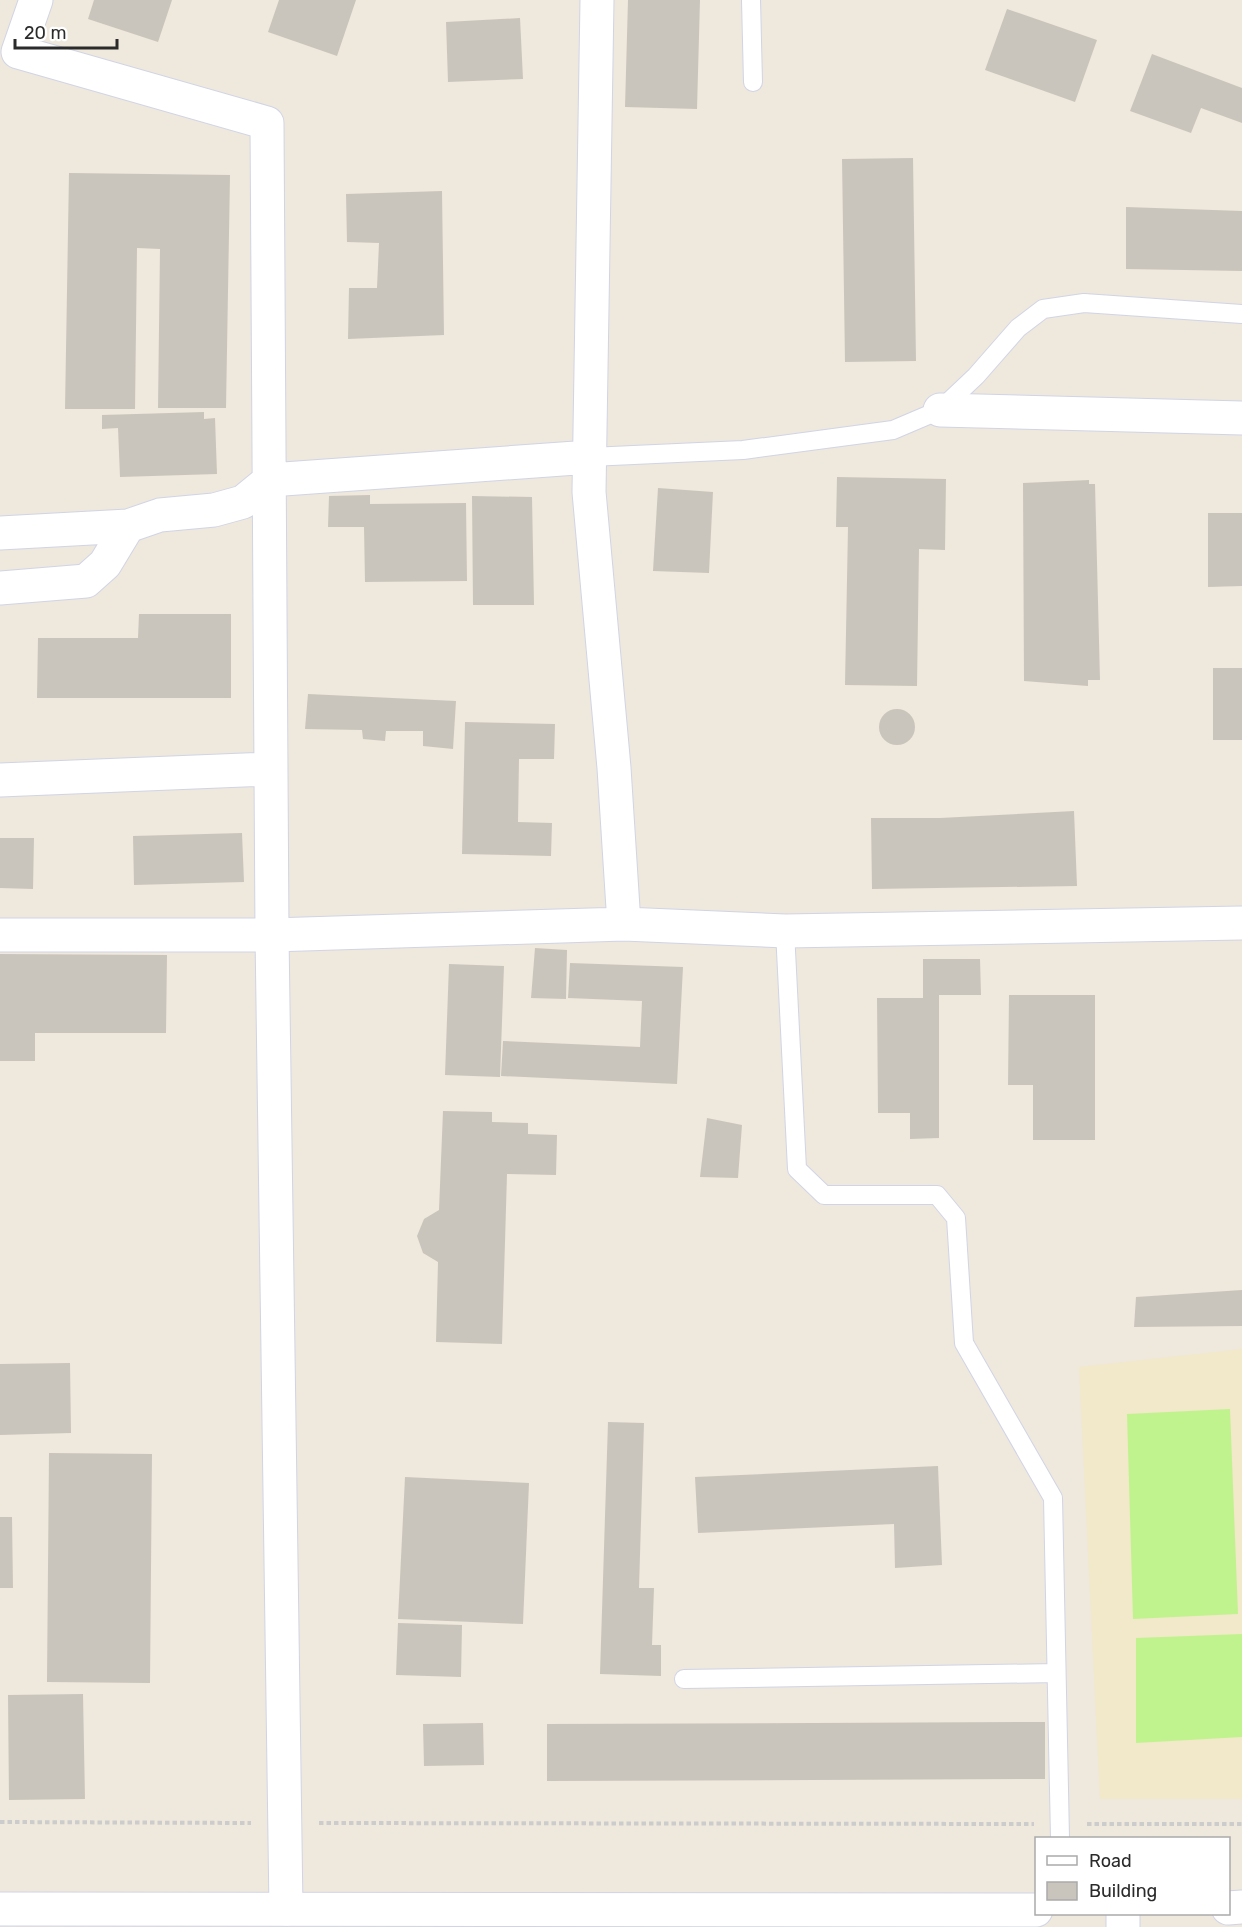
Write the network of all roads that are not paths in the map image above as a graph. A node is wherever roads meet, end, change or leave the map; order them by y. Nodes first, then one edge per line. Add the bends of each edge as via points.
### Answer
1 (36, 0) edge
2 (597, 0) edge
3 (752, 0) edge
4 (753, 82) dead end
5 (1242, 315) edge
6 (940, 410) junction
7 (1242, 418) edge
8 (590, 457) junction
9 (270, 480) junction
10 (128, 526) junction
11 (0, 533) edge
12 (0, 588) edge
13 (271, 769) junction
14 (0, 780) edge
15 (1242, 923) edge
16 (624, 924) junction
17 (785, 931) junction
18 (0, 935) edge
19 (272, 935) junction
20 (1056, 1673) junction
21 (684, 1679) dead end
22 (1060, 1831) edge
23 (286, 1908) junction
24 (0, 1910) edge
25 (1035, 1910) edge
26 (634, 1918) edge

1 - 9 street via 18,52 267,123
2 - 8 street
3 - 4 lane
5 - 6 lane via 1084,303 1043,309 1018,328
6 - 7 street
6 - 8 lane via 893,430 806,444
8 - 9 street
8 - 16 street via 589,492
9 - 10 street via 243,502 214,510 160,515
9 - 13 street
10 - 11 street
10 - 12 street via 105,564 86,581
13 - 14 street
13 - 19 street
15 - 17 street
16 - 17 street
16 - 19 street
17 - 20 lane via 797,1169 824,1195 937,1195 956,1218 964,1343 1053,1497
18 - 19 street
19 - 23 street
20 - 21 lane
20 - 22 lane
23 - 24 street
23 - 26 street
25 - 26 street

